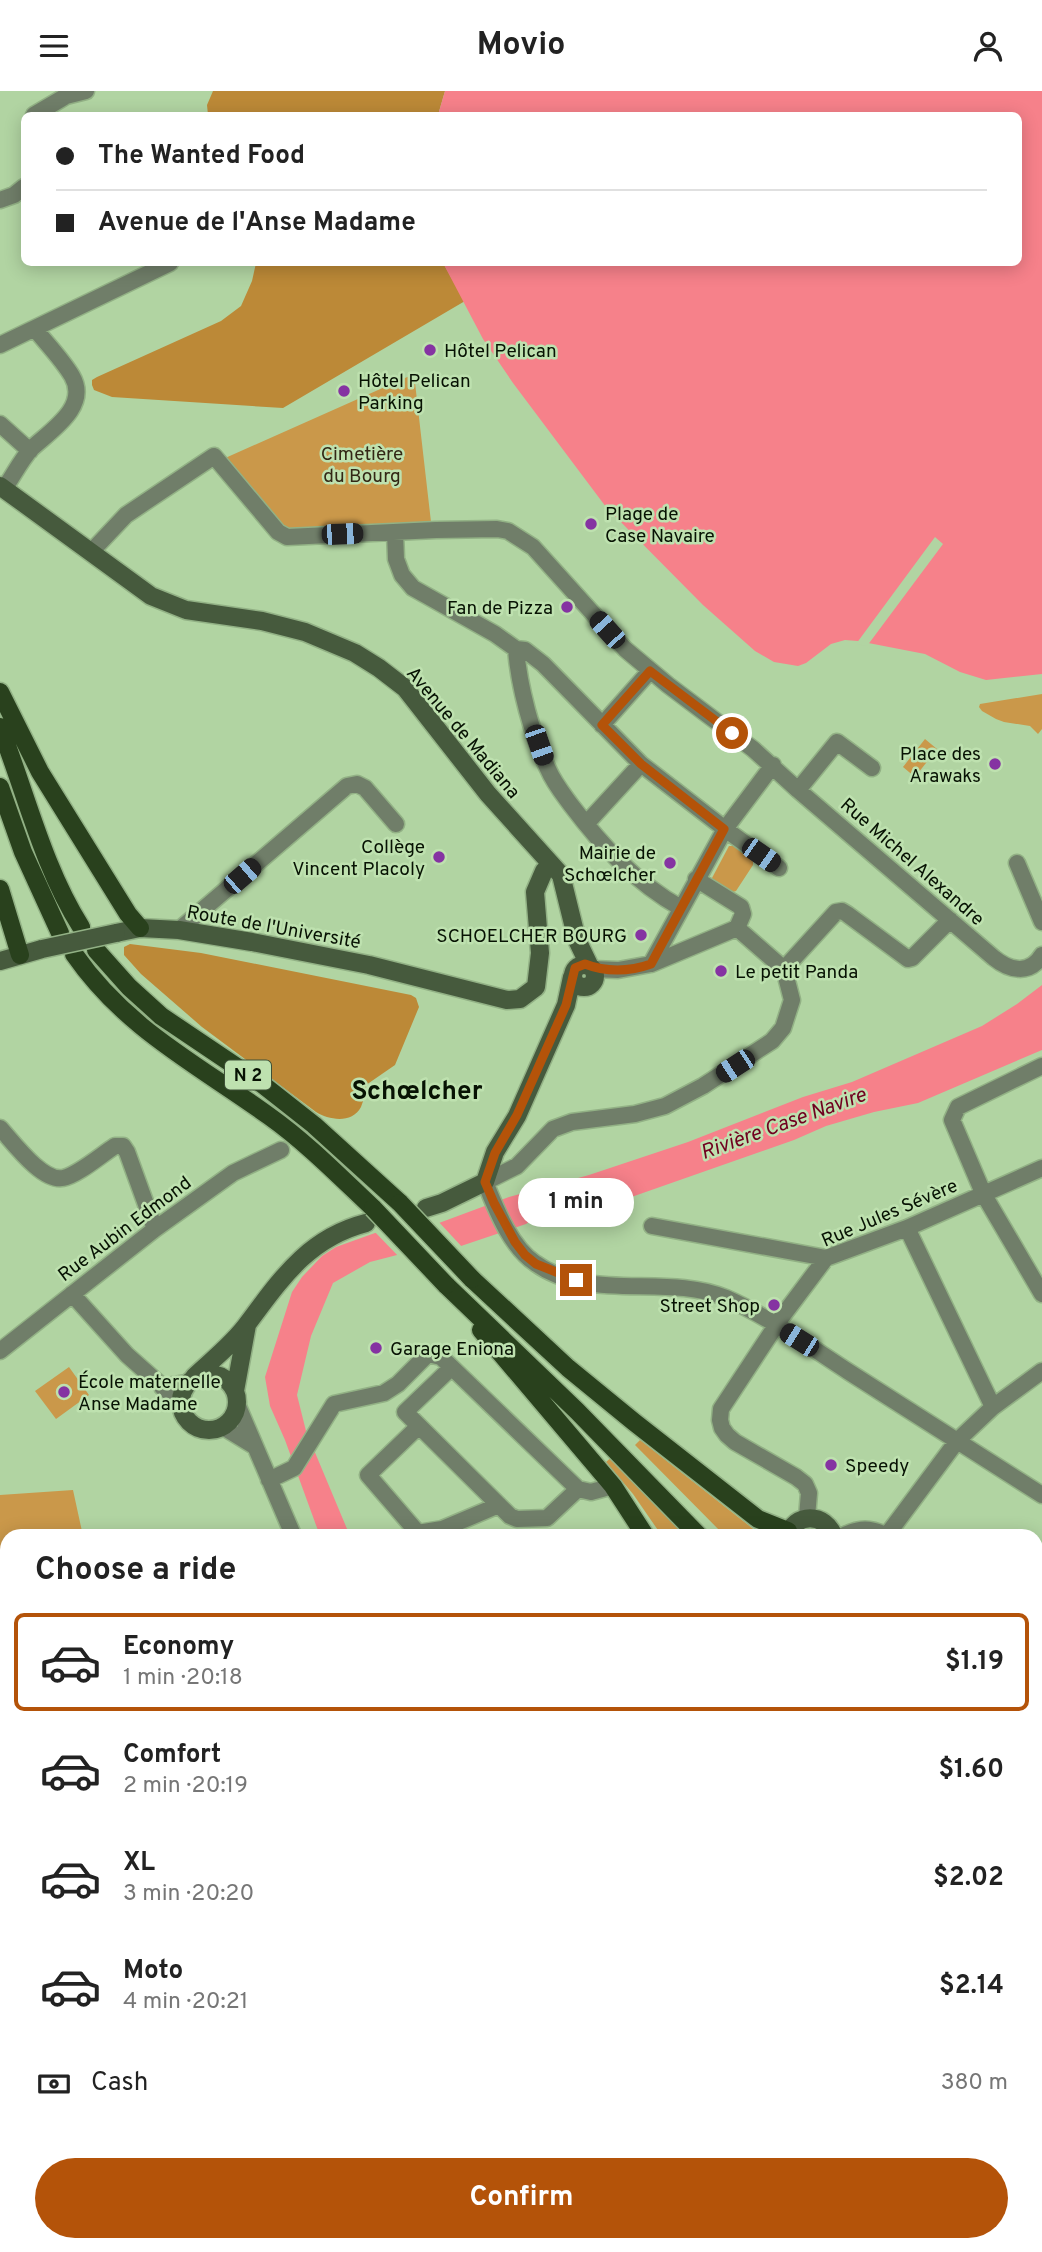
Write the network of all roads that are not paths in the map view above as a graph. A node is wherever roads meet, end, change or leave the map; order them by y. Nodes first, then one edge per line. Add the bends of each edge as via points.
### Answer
1 (86, 91) edge
2 (39, 112) edge
3 (21, 189) edge
4 (0, 200) edge
5 (164, 266) edge
6 (35, 329) junction
7 (0, 345) edge
8 (0, 423) edge
9 (30, 451) junction
10 (2, 488) edge
11 (395, 532) junction
12 (91, 552) junction
13 (516, 649) junction
14 (650, 671) junction
15 (0, 692) edge
16 (602, 725) junction
17 (0, 727) edge
18 (641, 764) junction
19 (773, 765) junction
20 (872, 768) dead end
21 (0, 787) edge
22 (797, 790) junction
23 (396, 824) dead end
24 (586, 824) junction
25 (724, 829) junction
26 (1017, 863) dead end
27 (552, 865) junction
28 (779, 868) dead end
29 (696, 879) junction
30 (0, 888) edge
31 (681, 908) junction
32 (950, 920) junction
33 (1042, 922) edge
34 (81, 927) dead end
35 (140, 928) junction
36 (737, 928) junction
37 (178, 930) junction
38 (60, 933) dead end
39 (96, 950) dead end
40 (74, 954) dead end
41 (20, 955) junction
42 (1038, 960) edge
43 (0, 961) edge
44 (651, 964) junction
45 (784, 969) junction
46 (584, 975) junction
47 (1042, 1066) edge
48 (0, 1128) edge
49 (281, 1150) dead end
50 (1042, 1168) edge
51 (485, 1182) junction
52 (984, 1195) junction
53 (426, 1208) dead end
54 (369, 1216) junction
55 (652, 1226) dead end
56 (907, 1228) junction
57 (155, 1229) junction
58 (826, 1258) junction
59 (472, 1279) junction
60 (452, 1290) junction
61 (72, 1294) junction
62 (1042, 1294) edge
63 (247, 1325) junction
64 (776, 1325) junction
65 (0, 1351) edge
66 (452, 1368) junction
67 (1042, 1371) edge
68 (191, 1380) junction
69 (162, 1387) junction
70 (236, 1397) junction
71 (180, 1402) junction
72 (993, 1407) junction
73 (419, 1426) junction
74 (223, 1427) junction
75 (957, 1441) junction
76 (254, 1446) junction
77 (268, 1480) junction
78 (613, 1486) junction
79 (578, 1489) junction
80 (1042, 1495) edge
81 (499, 1505) junction
82 (807, 1517) junction
83 (290, 1529) edge
84 (415, 1529) edge
85 (442, 1529) edge
86 (641, 1529) edge
87 (692, 1529) edge
88 (705, 1529) edge
89 (777, 1529) edge
90 (790, 1529) edge
91 (830, 1529) edge
92 (893, 1529) edge

1 - 2 street via 65,96
3 - 4 street
5 - 6 street
6 - 7 street
6 - 9 street via 76,386 67,418
8 - 9 street
9 - 10 street
10 - 12 street, Avenue de Madiana
11 - 12 street via 287,537 214,456 127,515
11 - 13 street via 396,559 413,588
11 - 14 street, Rue Michel Alexandre via 497,529 526,540
12 - 27 street, Avenue de Madiana via 169,604 305,632 379,668 405,688 488,795
13 - 16 street via 543,664
13 - 24 street via 547,768
14 - 16 street
14 - 19 street, Rue Michel Alexandre
15 - 35 main road via 40,772
16 - 18 street
17 - 34 main road via 52,868
18 - 24 street
18 - 25 street
19 - 22 street, Rue Michel Alexandre
19 - 25 street
20 - 22 street via 836,742
21 - 38 main road
22 - 32 street, Rue Michel Alexandre
23 - 37 street via 365,788 347,786
24 - 31 street via 633,876
25 - 28 street
25 - 29 street
26 - 33 street
27 - 37 street, Route de l'Université via 544,871 535,892 540,953 536,986 520,999 507,1000 369,965
27 - 46 street, Avenue de Madiana via 561,875
29 - 31 street
29 - 36 street via 741,907
30 - 41 main road
31 - 44 street
32 - 42 street, Rue Michel Alexandre via 1002,965 1024,970
32 - 45 street via 908,959 847,914 836,912
35 - 37 street, Route de l'Université
35 - 41 street, Route de l'Université, bridge
36 - 44 street
36 - 45 street
39 - 59 main road, N 2, bridge via 161,1016 314,1125 400,1203
40 - 54 main road, N 2 via 91,979 156,1040 272,1118 321,1159
41 - 43 street, Route de l'Université
44 - 46 street
45 - 51 street via 792,1000 783,1028 772,1041 665,1106 553,1129 517,1166
46 - 51 street
47 - 52 street via 958,1107 952,1116
48 - 57 street via 43,1173 54,1178 65,1178 122,1146
49 - 57 street, Rue Aubin Edmond via 233,1173
50 - 52 street, Rue Jules Sévère
51 - 53 street
51 - 64 street via 515,1242 536,1264 599,1284 700,1289
52 - 56 street, Rue Jules Sévère
52 - 62 street
54 - 60 main road, N 2, bridge
54 - 63 street via 332,1236 283,1275
55 - 58 street
56 - 58 street, Rue Jules Sévère
56 - 72 street
57 - 61 street, Rue Aubin Edmond
58 - 64 street, Rue Jules Sévère
59 - 88 main road, N 2 via 533,1352
59 - 89 main road via 568,1368 758,1519
60 - 78 main road via 497,1352
60 - 87 main road, N 2
61 - 65 street, Rue Aubin Edmond
61 - 69 street
63 - 68 street
63 - 70 street
64 - 75 street
64 - 82 street, Rue Jules Sévère via 721,1409 720,1420 735,1442 805,1484
66 - 73 street via 405,1412
66 - 77 street via 441,1357 428,1354 384,1392 334,1404 295,1468
66 - 79 street
67 - 72 street
68 - 69 street
68 - 70 street via 213,1374 222,1377
68 - 71 street
69 - 71 street
70 - 74 street via 235,1413
70 - 76 street
71 - 74 street via 185,1418 198,1429
72 - 75 street
73 - 81 street
73 - 84 street via 368,1475
74 - 76 street
75 - 80 street
75 - 92 street
76 - 77 street
77 - 83 street
78 - 79 street via 591,1492
78 - 86 main road
79 - 81 street via 543,1519 513,1518
81 - 85 street
82 - 90 street
82 - 91 street

